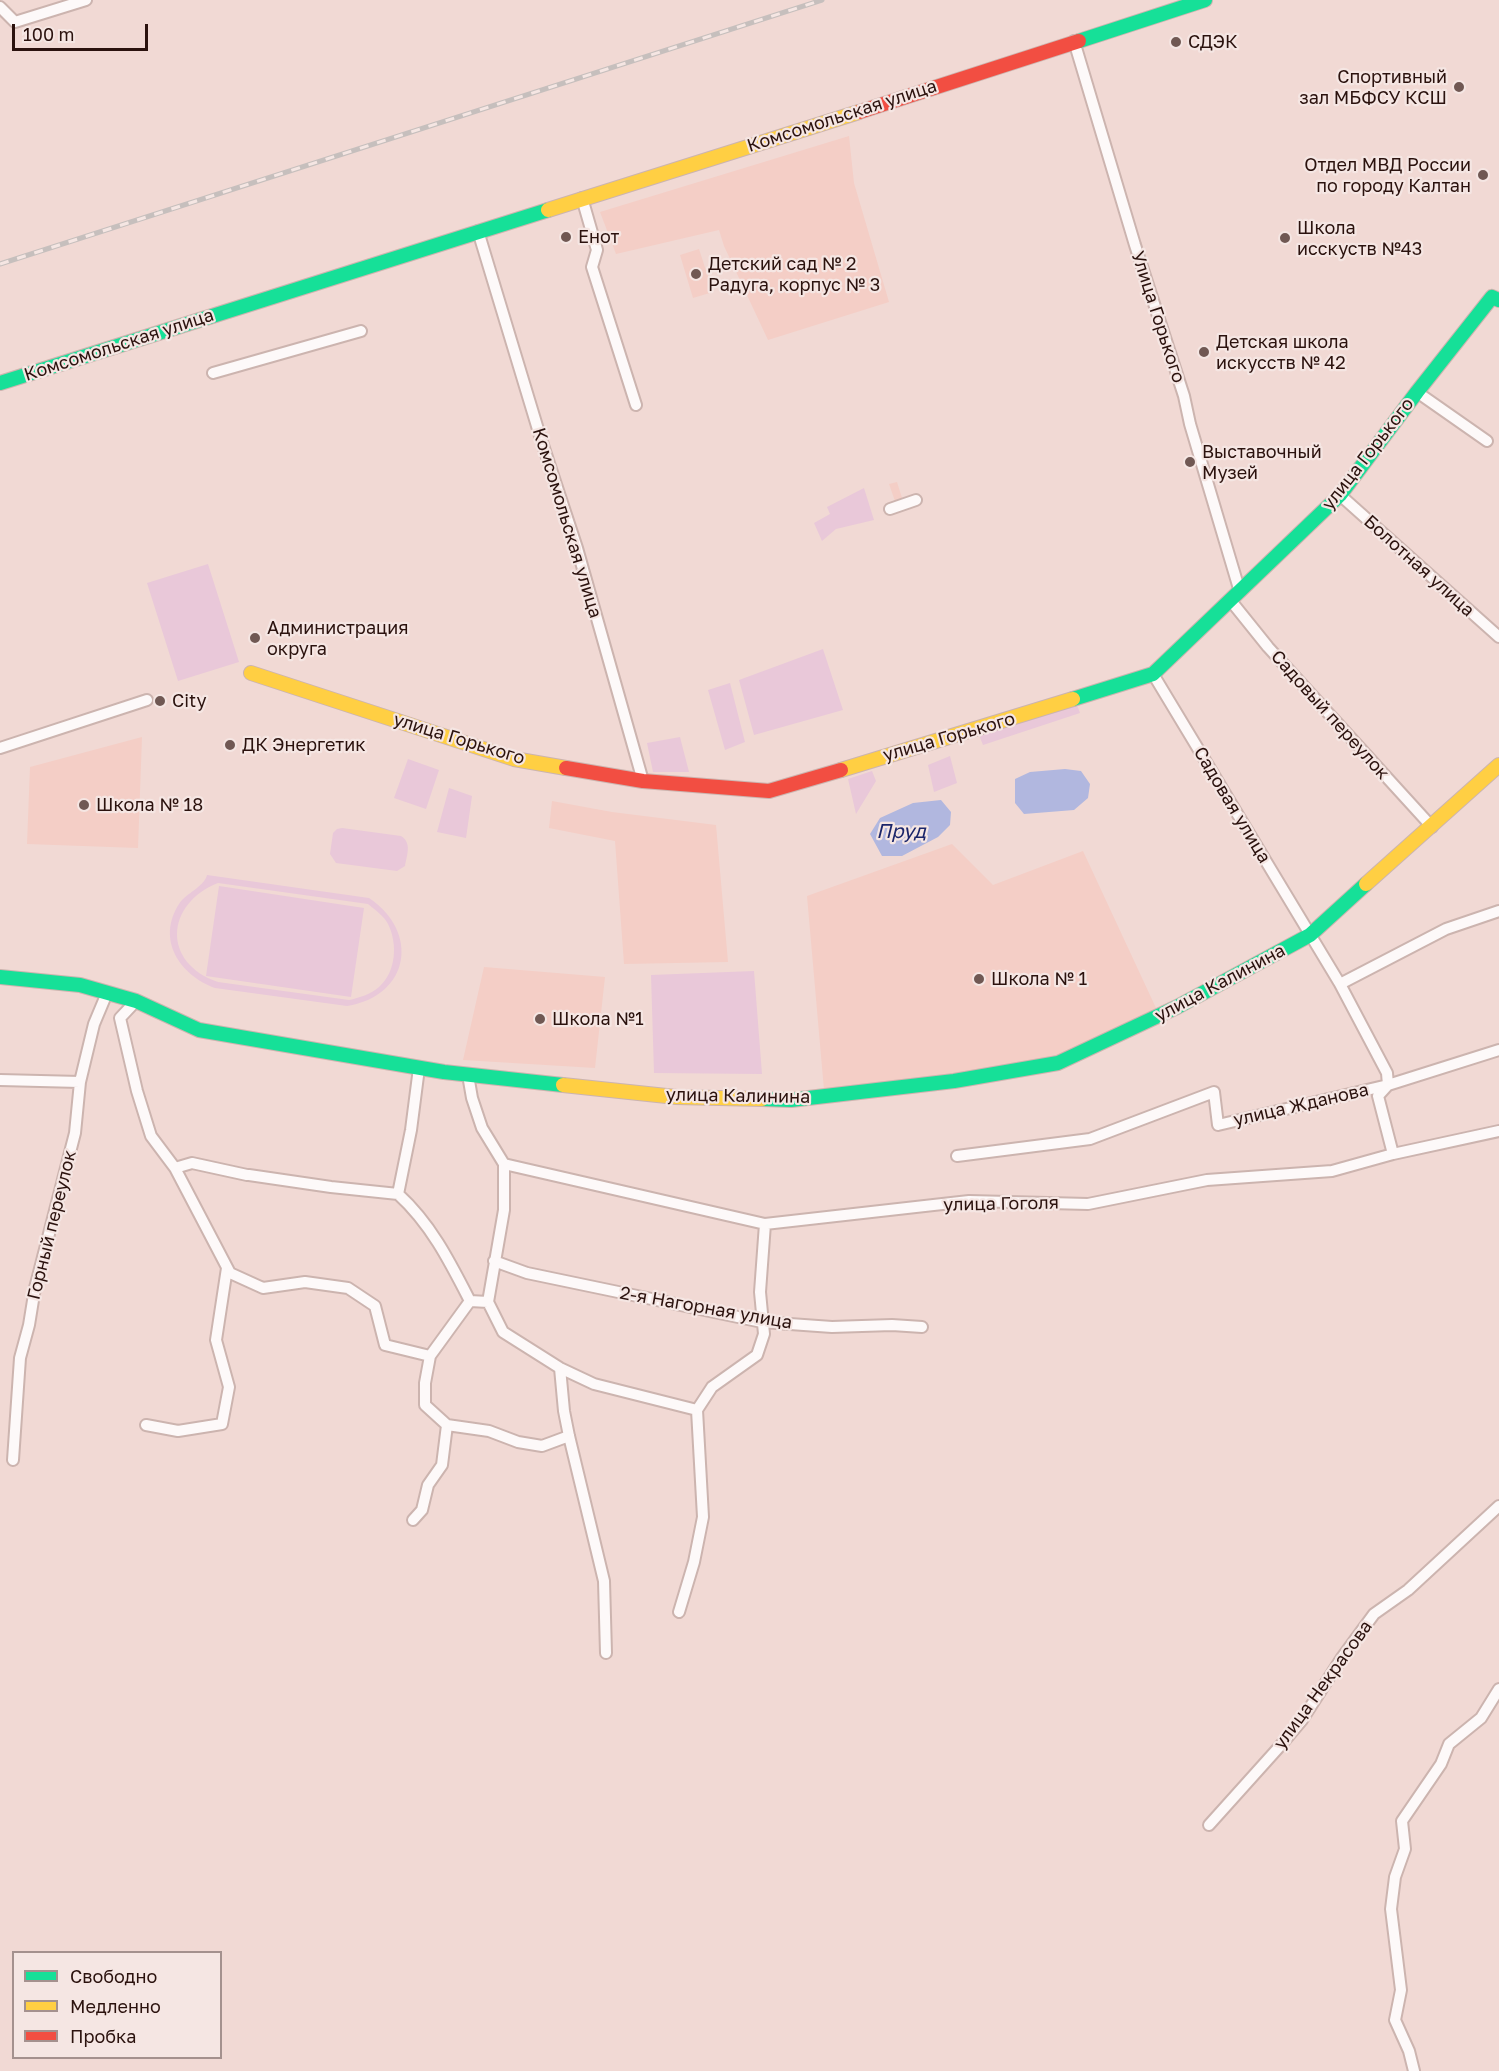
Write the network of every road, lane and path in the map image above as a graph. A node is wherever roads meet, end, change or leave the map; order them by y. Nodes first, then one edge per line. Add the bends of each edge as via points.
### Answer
1 (86, 0) edge
2 (1205, 0) edge
3 (0, 7) edge
4 (1074, 41) junction
5 (582, 198) junction
6 (478, 231) junction
7 (1496, 298) edge
8 (361, 331) dead end
9 (213, 373) dead end
10 (0, 383) edge
11 (1417, 392) junction
12 (636, 405) dead end
13 (1487, 441) dead end
14 (1340, 495) junction
15 (916, 500) dead end
16 (890, 509) dead end
17 (1235, 597) junction
18 (1499, 637) edge
19 (251, 673) dead end
20 (1154, 674) junction
21 (147, 700) dead end
22 (0, 748) edge
23 (1499, 765) edge
24 (643, 781) junction
25 (1432, 827) junction
26 (1499, 911) edge
27 (1310, 935) junction
28 (0, 977) edge
29 (1340, 984) junction
30 (107, 993) junction
31 (136, 1001) junction
32 (1499, 1050) edge
33 (419, 1068) junction
34 (468, 1075) junction
35 (0, 1080) edge
36 (80, 1082) junction
37 (1388, 1084) junction
38 (1499, 1131) edge
39 (1393, 1154) junction
40 (957, 1156) dead end
41 (504, 1164) junction
42 (175, 1168) junction
43 (398, 1194) junction
44 (765, 1224) junction
45 (494, 1261) junction
46 (227, 1268) junction
47 (470, 1301) junction
48 (488, 1302) junction
49 (762, 1322) junction
50 (922, 1327) dead end
51 (430, 1356) junction
52 (561, 1368) junction
53 (698, 1410) junction
54 (146, 1425) dead end
55 (447, 1425) junction
56 (569, 1436) junction
57 (13, 1460) dead end
58 (1499, 1506) edge
59 (412, 1520) dead end
60 (679, 1612) dead end
61 (606, 1653) dead end
62 (1499, 1689) edge
63 (1209, 1825) dead end
64 (1413, 2071) edge

1 - 3 street via 15,22
2 - 4 street, Комсомольская улица
4 - 5 street, Комсомольская улица
4 - 17 street, Улица Горького via 1184,396
5 - 6 street, Комсомольская улица
5 - 12 street via 597,250 592,267
6 - 10 street, Комсомольская улица
6 - 24 street, Комсомольская улица via 577,548
7 - 11 street, улица Горького
8 - 9 street
11 - 13 street
11 - 14 street, улица Горького
14 - 17 street, улица Горького
14 - 18 street, Болотная улица
15 - 16 street
17 - 20 street, улица Горького
17 - 25 street, Садовый переулок via 1289,670
19 - 24 street, улица Горького via 514,759
20 - 24 street, улица Горького via 769,791
20 - 27 street, Садовая улица
21 - 22 street
23 - 25 street, улица Калинина
25 - 27 street, улица Калинина
26 - 29 street via 1446,929
27 - 29 street, Садовая улица
27 - 34 street, улица Калинина via 1177,1007 1058,1063 954,1082 791,1100 676,1097
28 - 30 street, улица Калинина via 81,985
29 - 37 street, Садовая улица via 1387,1072
30 - 31 street, улица Калинина
30 - 36 street, Горный переулок via 94,1024
31 - 33 street, улица Калинина via 199,1030
31 - 42 street via 120,1018 137,1091 151,1136
32 - 37 street, улица Жданова
33 - 34 street, улица Калинина
33 - 43 street
34 - 41 street via 482,1128
35 - 36 street
36 - 57 street, Горный переулок via 75,1133 20,1358
37 - 39 street via 1378,1096
37 - 40 street, улица Жданова via 1218,1125 1214,1092 1090,1139
38 - 39 street, улица Гоголя
39 - 44 street, улица Гоголя via 1332,1171 1207,1180 1089,1204 969,1201
41 - 44 street, улица Гоголя
41 - 45 street via 504,1210
42 - 43 street via 192,1163 307,1184
42 - 46 street
43 - 47 street via 415,1209 441,1245
44 - 49 street
45 - 48 street
45 - 49 street, 2-я Нагорная улица via 527,1273
46 - 51 street via 263,1288 306,1282 348,1288 375,1306 385,1346
46 - 54 street via 216,1340 230,1387 222,1424 178,1431
47 - 48 street
47 - 51 street
48 - 52 street via 502,1332
49 - 50 street, 2-я Нагорная улица
49 - 53 street via 764,1334 757,1355 712,1387
51 - 55 street via 425,1405
52 - 53 street via 594,1384
52 - 56 street
53 - 60 street via 703,1517
55 - 56 street via 489,1431 542,1446
55 - 59 street via 441,1465 428,1485 422,1510
56 - 61 street via 604,1581
58 - 63 street, улица Некрасова via 1408,1590 1374,1614 1302,1720
62 - 64 street via 1481,1718 1449,1744 1441,1764 1402,1821 1405,1849 1395,1877 1391,1909 1401,1990 1395,2020

